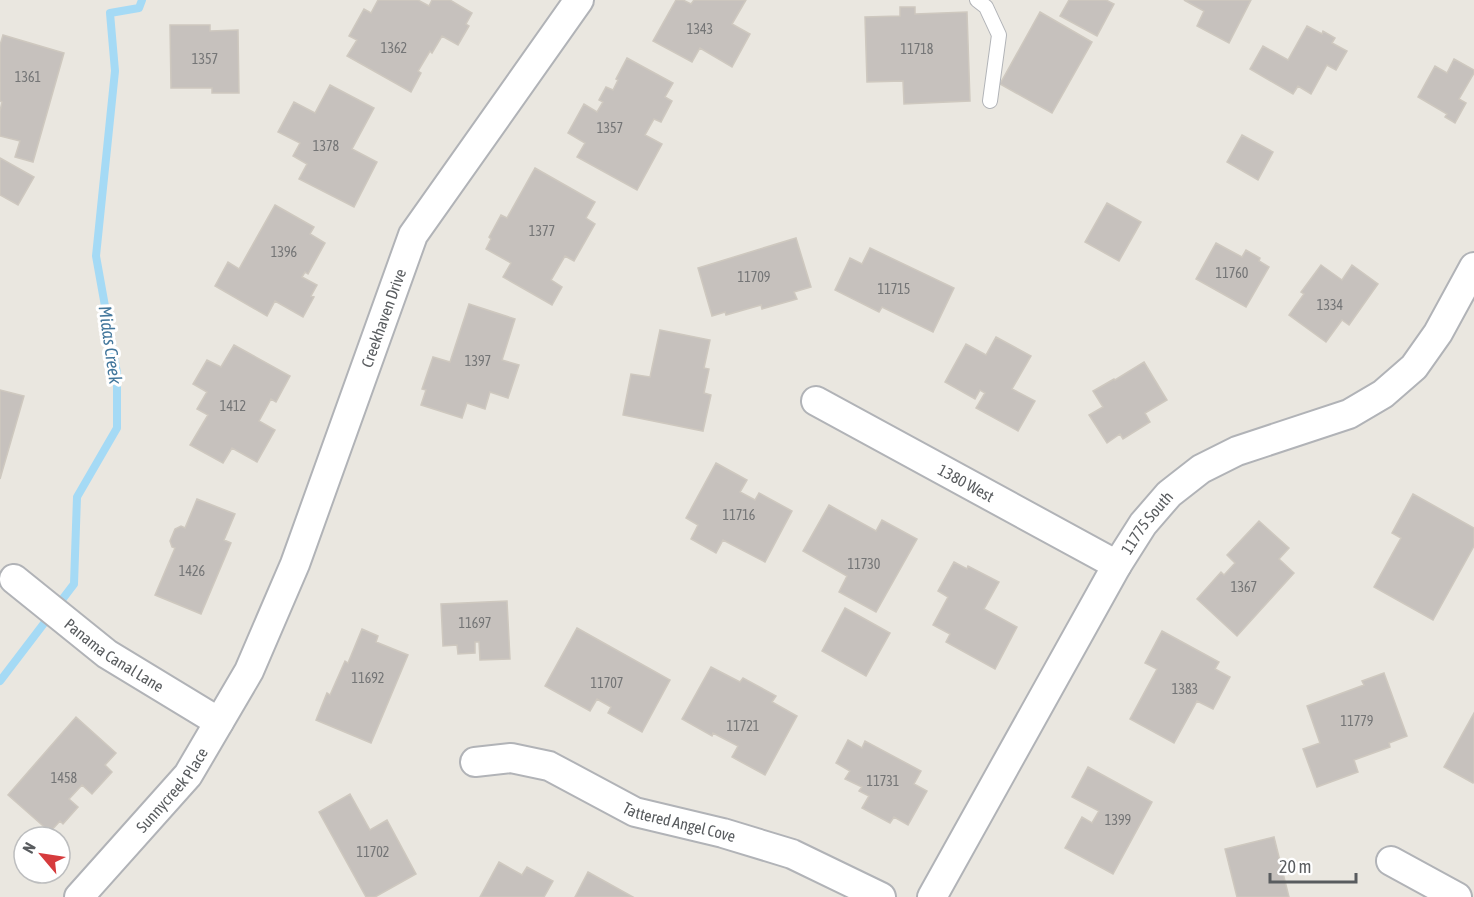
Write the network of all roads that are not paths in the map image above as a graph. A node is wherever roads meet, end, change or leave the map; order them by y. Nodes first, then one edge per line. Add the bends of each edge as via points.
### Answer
1 (579, 0) edge
2 (977, 0) edge
3 (990, 101) dead end
4 (1474, 267) edge
5 (816, 401) dead end
6 (1117, 565) junction
7 (14, 579) dead end
8 (249, 671) joint
9 (219, 722) junction
10 (475, 762) dead end
11 (1391, 861) dead end
12 (79, 897) edge
13 (881, 897) edge
14 (932, 897) edge
15 (1457, 897) edge

1 - 8 street, Creekhaven Drive via 413,236 295,564
2 - 3 lane via 986,7 999,35
4 - 6 street, 11775 South via 1438,333 1414,367 1383,394 1349,414 1237,451 1201,469 1169,494 1143,524
5 - 6 street, 1380 West
6 - 14 street, 11775 South
7 - 9 street, Panama Canal Lane via 107,654
8 - 9 street, Sunnycreek Place
9 - 12 street, Sunnycreek Place via 188,775
10 - 13 street, Tattered Angel Cove via 511,758 549,766 635,812 792,854
11 - 15 street

